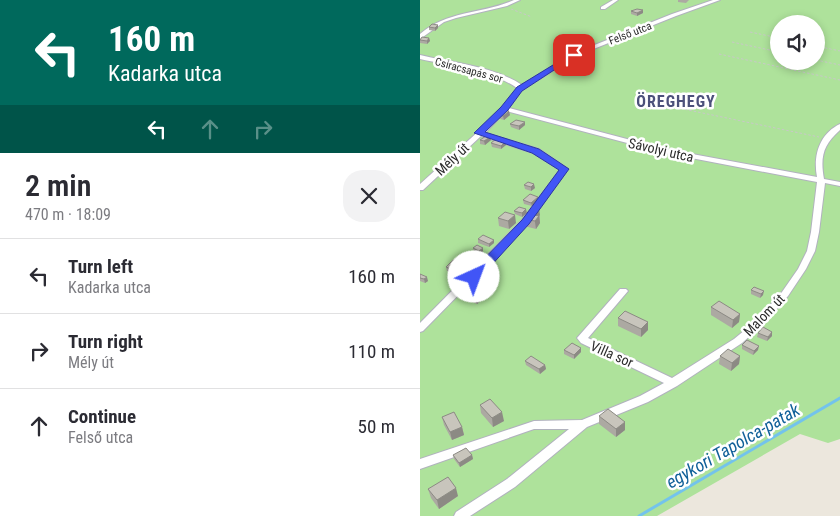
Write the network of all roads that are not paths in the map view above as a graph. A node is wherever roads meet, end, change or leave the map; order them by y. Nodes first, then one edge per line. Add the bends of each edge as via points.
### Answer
1 (518, 0) edge
2 (616, 0) edge
3 (718, 0) edge
4 (603, 8) dead end
5 (420, 37) edge
6 (420, 57) edge
7 (520, 89) junction
8 (504, 109) junction
9 (840, 126) edge
10 (479, 133) junction
11 (821, 181) junction
12 (840, 184) edge
13 (420, 188) edge
14 (623, 291) dead end
15 (420, 329) edge
16 (673, 383) junction
17 (583, 424) junction
18 (420, 464) edge
19 (460, 516) edge

1 - 5 street via 452,16 433,24
2 - 4 street
3 - 7 street, Felső utca via 574,55
6 - 7 street, Csiracsapás sor via 512,82
7 - 8 street, Csiracsapás sor
8 - 10 street, Mély út
8 - 11 street, Sávolyi utca via 656,149
9 - 11 street, Malom út via 826,138 822,147 818,164
10 - 13 street, Mély út
10 - 15 street via 536,151 564,169 525,222
11 - 12 street, Sávolyi utca
11 - 16 street, Malom út via 811,251 785,294 738,342
14 - 16 street, Villa sor via 582,338
16 - 17 street, Malom út via 644,399
17 - 18 street via 534,426
17 - 19 street via 511,483

